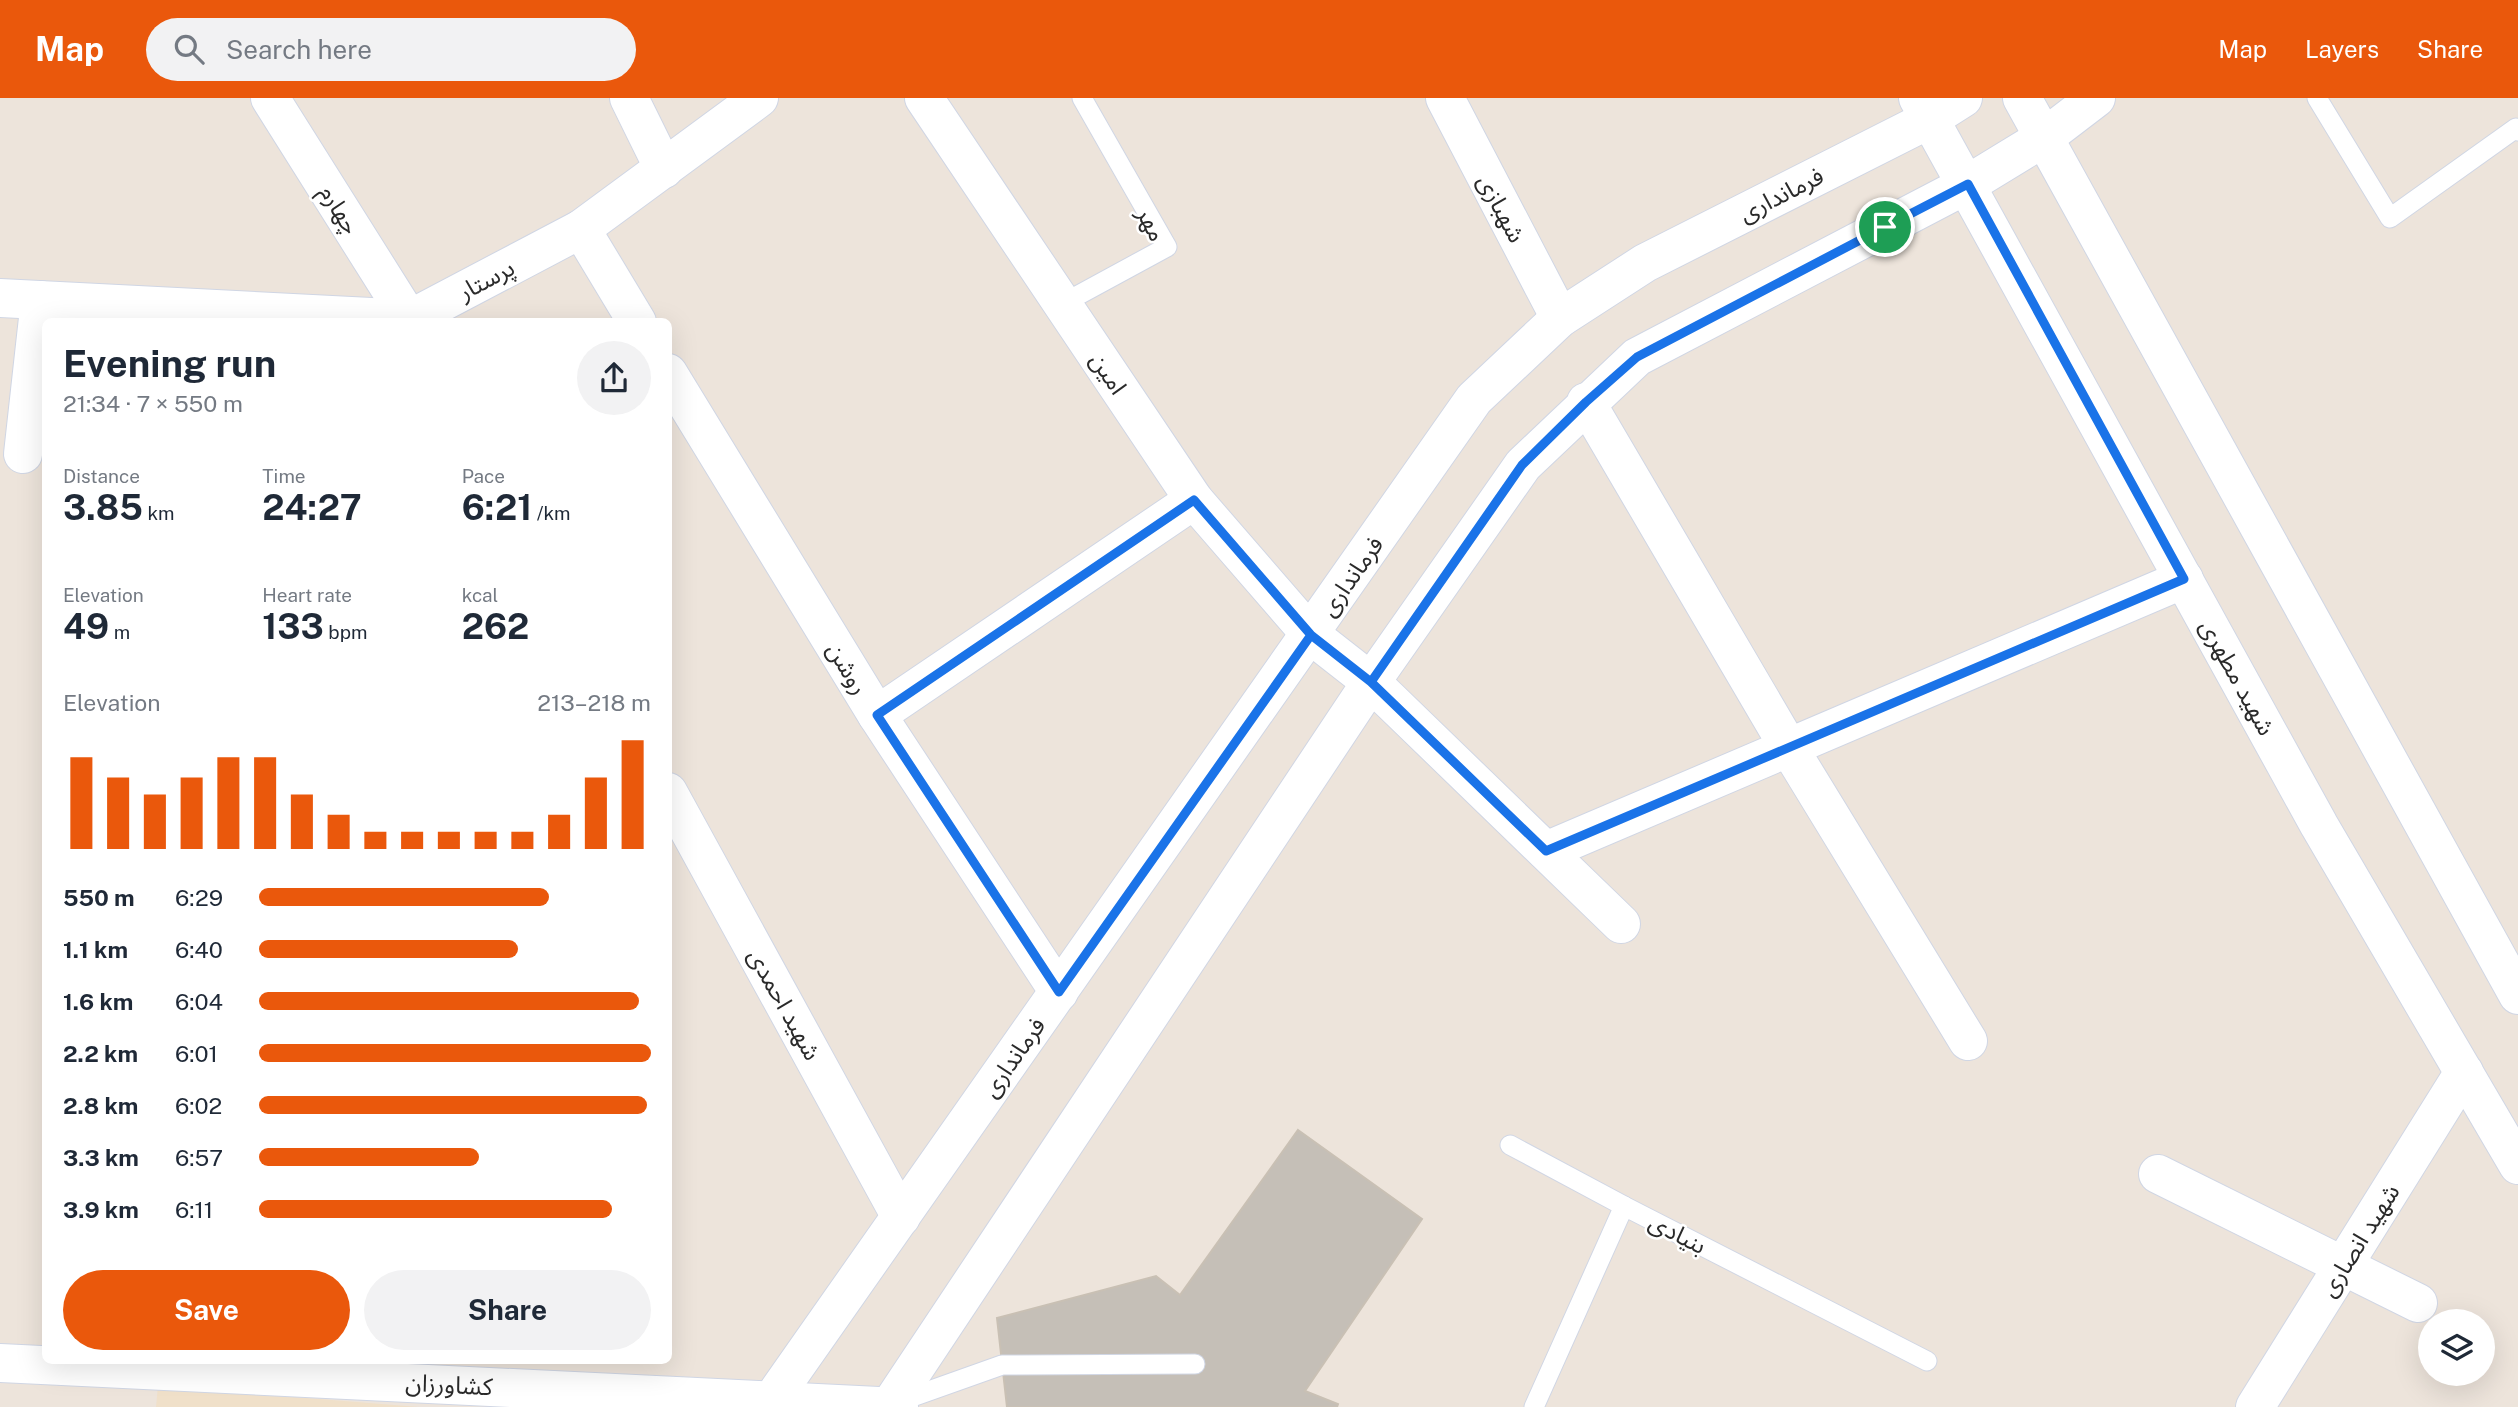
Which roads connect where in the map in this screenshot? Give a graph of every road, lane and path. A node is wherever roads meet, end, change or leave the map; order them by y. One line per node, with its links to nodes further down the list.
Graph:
1 (270, 98): 21 (street, چهارم)
2 (629, 98): 14 (street)
3 (759, 98): 14 (street, پرستار)
4 (924, 98): 19 (street, امین)
5 (1082, 98): 19 (lane, مهر)
6 (1445, 98): 24 (street, شهبازی)
7 (1963, 98): 11 (street, فرمانداری)
8 (2022, 98): 13 (street)
9 (2096, 98): 13 (street)
10 (2317, 98): 12 (lane)
11 (1924, 108): 15 (street, شهید مطهری); 24 (street, فرمانداری)
12 (2518, 131)
13 (2045, 137): 15 (street); 37 (street)
14 (664, 169): 16 (street, پرستار)
15 (1968, 184): 26 (street); 29 (street, شهید مطهری)
16 (581, 229): 22 (street, پرستار); 23 (street)
17 (0, 298): 18 (street)
18 (40, 300): 20 (street); 27 (street)
19 (1062, 304): 28 (street, امین)
20 (357, 318)
21 (408, 318)
22 (416, 318)
23 (635, 318)
24 (1560, 318): 30 (street, فرمانداری)
25 (672, 380): 32 (street, روشن)
26 (1586, 402): 31 (street); 33 (street)
27 (23, 454)
28 (1194, 500): 30 (street, امین); 32 (street)
29 (2184, 579): 33 (street); 40 (street, شهید مطهری)
30 (1311, 635): 31 (street, امین); 38 (street, فرمانداری)
31 (1371, 682): 35 (street, امین); 52 (street)
32 (877, 715): 38 (street, روشن)
33 (1789, 748): 35 (street); 39 (street)
34 (672, 799): 45 (street, شهید احمدی)
35 (1546, 851): 36 (street, امین)
36 (1621, 924)
37 (2517, 988)
38 (1059, 992): 45 (street, فرمانداری)
39 (1968, 1041)
40 (2464, 1072): 42 (street, شهید مطهری); 46 (street, شهید انصاری)
41 (1510, 1145): 44 (lane)
42 (2518, 1165)
43 (2158, 1174): 46 (street)
44 (1624, 1206): 48 (lane, بنیادی); 53 (lane, بنیادی)
45 (901, 1217): 51 (street, فرمانداری)
46 (2343, 1266): 47 (street); 54 (street, شهید انصاری)
47 (2418, 1304)
48 (1927, 1361)
49 (0, 1363): 51 (street, کشاورزان)
50 (1195, 1364): 52 (lane)
51 (769, 1403): 52 (street, کشاورزان)
52 (893, 1406)
53 (1534, 1407)
54 (2255, 1407)

